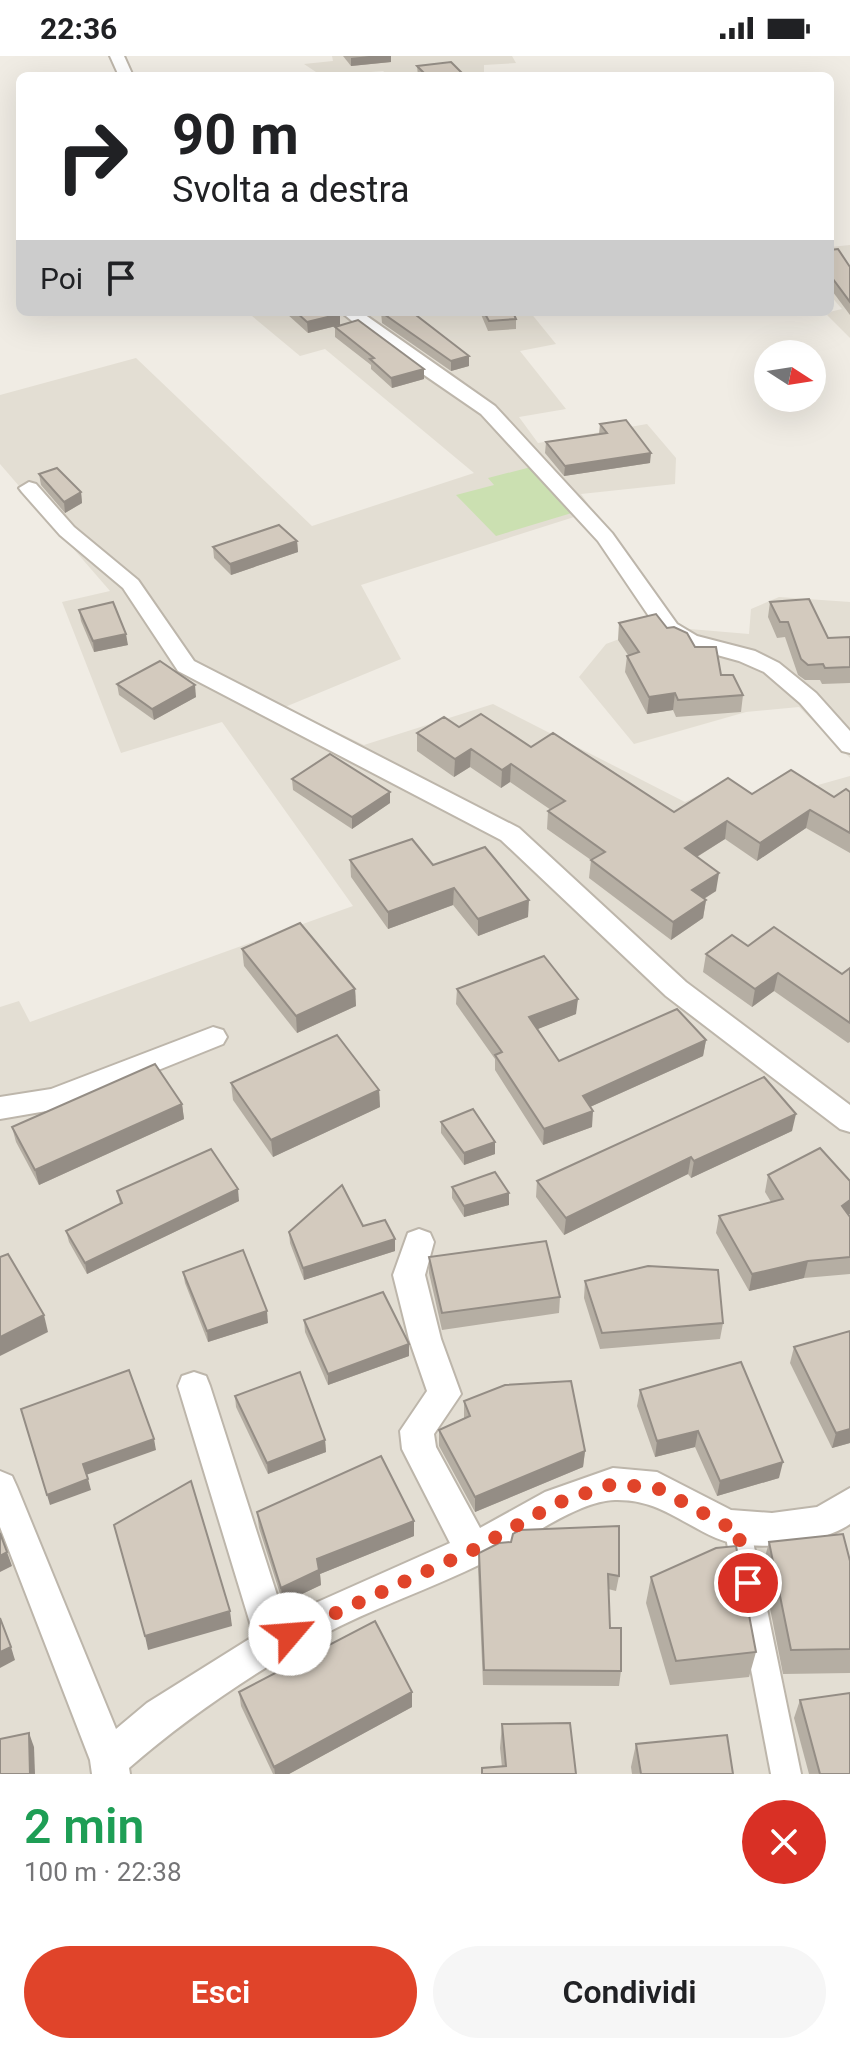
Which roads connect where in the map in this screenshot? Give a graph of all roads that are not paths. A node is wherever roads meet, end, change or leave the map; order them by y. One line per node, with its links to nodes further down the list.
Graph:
1 (355, 316): 3 (street)
2 (29, 488): 6 (street)
3 (850, 746)
4 (213, 1037): 5 (street)
5 (0, 1108)
6 (850, 1121)
7 (419, 1242): 12 (street)
8 (194, 1386): 13 (street)
9 (0, 1487): 14 (street)
10 (850, 1504): 11 (street)
11 (737, 1527): 12 (street); 15 (street)
12 (473, 1550): 13 (street)
13 (274, 1643): 14 (street)
14 (110, 1767)
15 (786, 1774)

